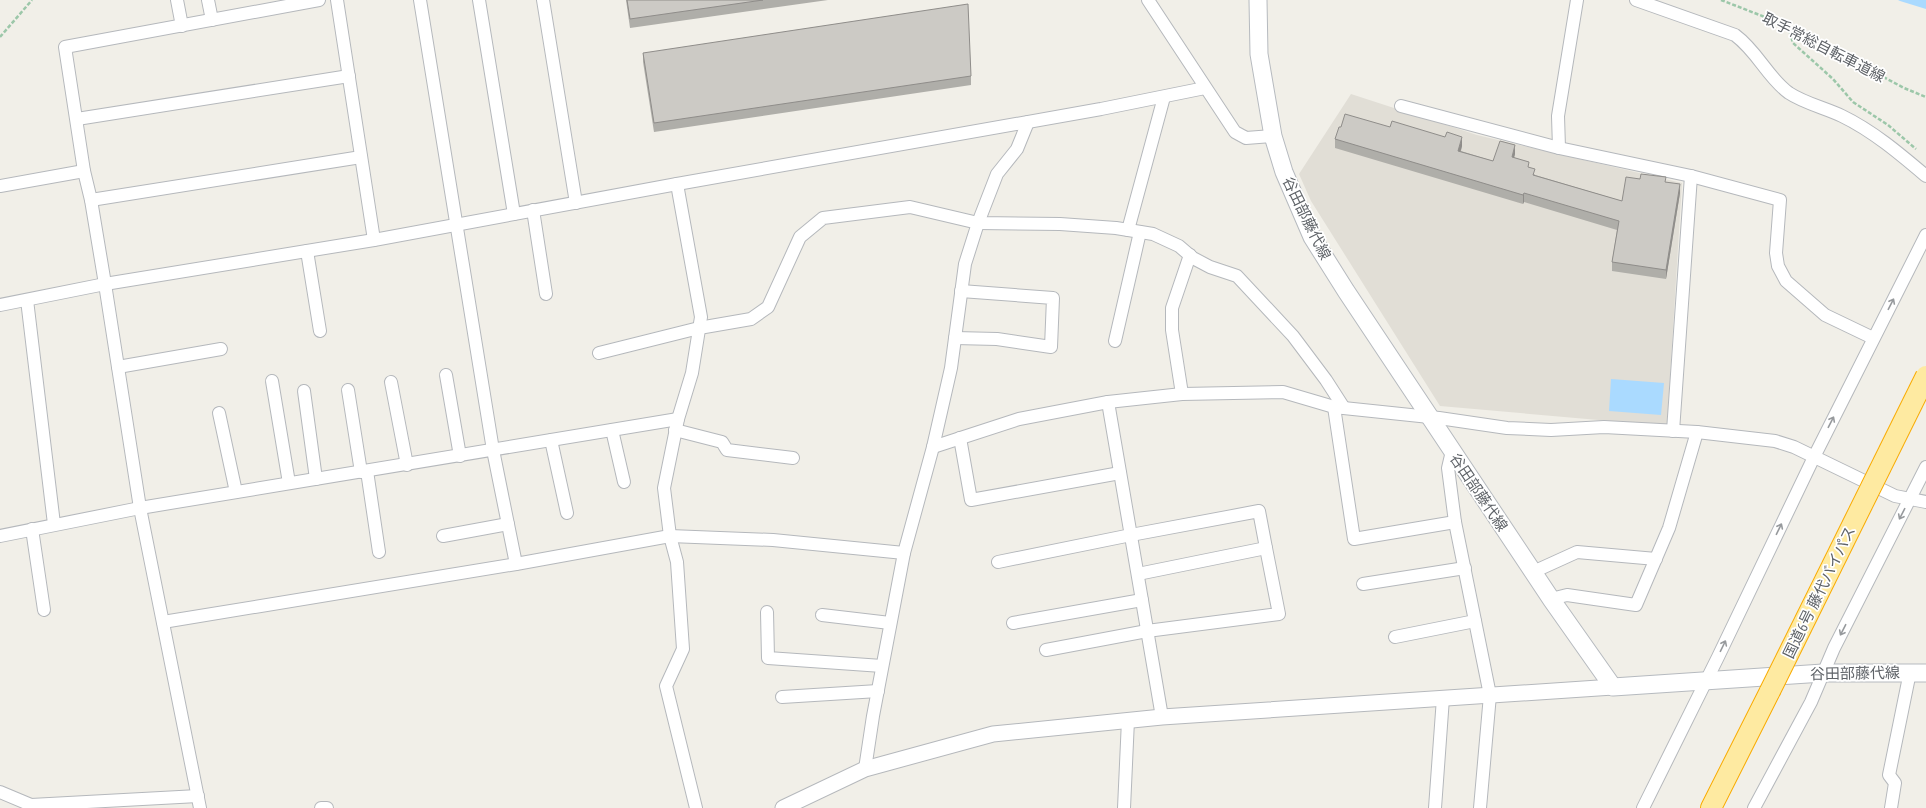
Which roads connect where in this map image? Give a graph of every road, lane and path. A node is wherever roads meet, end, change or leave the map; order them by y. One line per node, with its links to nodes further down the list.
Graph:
1 (32, 0): 18 (path)
2 (177, 0): 16 (street)
3 (208, 0): 15 (street)
4 (314, 0): 14 (street)
5 (337, 0): 19 (street)
6 (420, 0): 39 (street)
7 (479, 0): 38 (street)
8 (543, 0): 36 (street)
9 (1148, 0): 20 (street)
10 (1258, 0): 26 (main road, 谷田部藤代線)
11 (1577, 0): 27 (street)
12 (1636, 0): 32 (street)
13 (1721, 0): 17 (path, 取手常総自転車道線)
14 (257, 6): 15 (street)
15 (212, 20): 16 (street)
16 (182, 26): 24 (street)
17 (1788, 26): 21 (path, 取手常総自転車道線); 28 (path)
18 (0, 37)
19 (349, 76): 24 (street); 29 (street)
20 (1205, 88): 22 (street); 26 (street)
21 (1926, 97)
22 (1164, 98): 25 (street); 41 (street)
23 (1401, 106): 27 (street)
24 (77, 119): 30 (street)
25 (1028, 122): 33 (street); 40 (street)
26 (1273, 136): 69 (main road, 谷田部藤代線)
27 (1559, 148): 31 (street)
28 (1918, 151)
29 (361, 157): 35 (street); 43 (street)
30 (84, 172): 34 (street); 35 (street)
31 (1691, 176): 54 (street); 72 (street)
32 (1926, 176)
33 (677, 184): 36 (street); 51 (street)
34 (0, 186)
35 (91, 200): 46 (street)
36 (576, 203): 37 (street)
37 (533, 210): 38 (street); 48 (street)
38 (514, 214): 39 (street)
39 (458, 223): 43 (street); 77 (street)
40 (978, 223): 41 (street); 47 (street); 51 (street)
41 (1134, 231): 45 (street); 55 (street)
42 (1926, 235): 54 (street, one-way to 42)
43 (374, 240): 44 (street)
44 (308, 251): 46 (street); 52 (street)
45 (1190, 255): 65 (street); 67 (street)
46 (105, 284): 49 (street); 58 (street)
47 (961, 291): 53 (street); 53 (street)
48 (546, 294)
49 (27, 300): 50 (street); 95 (street)
50 (0, 305)
51 (699, 328): 57 (street); 70 (street)
52 (320, 331)
53 (955, 338): 76 (street)
54 (1873, 338): 80 (street, one-way to 54)
55 (1115, 341)
56 (221, 349): 58 (street)
57 (599, 353)
58 (118, 367): 92 (street)
59 (446, 375): 79 (street)
60 (1926, 376): 148 (highway, 国道6号 藤代バイパス, bridge)
61 (272, 381): 88 (street)
62 (391, 382): 82 (street)
63 (348, 390): 84 (street)
64 (304, 391): 86 (street)
65 (1182, 394): 66 (street); 67 (street)
66 (1108, 402): 74 (street); 85 (street)
67 (1339, 408): 69 (street); 94 (street)
68 (219, 413): 89 (street)
69 (1429, 417): 72 (street); 78 (main road, 谷田部藤代線)
70 (676, 424): 71 (street); 81 (street); 101 (street)
71 (612, 430): 75 (street); 87 (street)
72 (1673, 431): 73 (street)
73 (1697, 432): 80 (street); 105 (street)
74 (960, 438): 76 (street); 85 (street)
75 (551, 440): 77 (street); 93 (street)
76 (933, 447): 104 (street)
77 (494, 450): 79 (street); 96 (street)
78 (1452, 451): 94 (street); 109 (main road, 谷田部藤代線)
79 (460, 456): 82 (street)
80 (1814, 457): 90 (street); 127 (street, one-way to 80)
81 (793, 458)
82 (407, 465): 84 (street)
83 (1926, 466): 90 (street)
84 (364, 472): 86 (street); 103 (street)
85 (1120, 473): 98 (street)
86 (316, 479): 88 (street)
87 (624, 482)
88 (289, 483): 89 (street)
89 (236, 492): 92 (street)
90 (1910, 499): 91 (street); 126 (street, one-way to 126)
91 (1926, 502)
92 (140, 508): 95 (street); 118 (street)
93 (567, 513)
94 (1455, 522): 108 (street)
95 (54, 524): 97 (street)
96 (508, 524): 100 (street); 107 (street)
97 (32, 530): 99 (street); 114 (street)
98 (1131, 535): 102 (street); 106 (street); 110 (street)
99 (0, 536)
100 (443, 536)
101 (670, 536): 104 (street); 107 (street); 142 (street)
102 (1266, 548): 110 (street); 121 (street)
103 (379, 552)
104 (904, 553): 119 (street)
105 (1656, 559): 109 (street); 112 (street)
106 (998, 562)
107 (516, 564): 118 (street)
108 (1465, 568): 111 (street); 117 (street)
109 (1533, 572): 112 (main road, 谷田部藤代線)
110 (1138, 574): 113 (street)
111 (1363, 584)
112 (1550, 599): 128 (main road, 谷田部藤代線)
113 (1142, 600): 120 (street); 121 (street)
114 (44, 610)
115 (767, 612): 124 (street)
116 (822, 615): 119 (street)
117 (1475, 621): 122 (street); 130 (street)
118 (163, 622): 137 (street)
119 (890, 623): 124 (street)
120 (1013, 624)
121 (1147, 631): 123 (street); 133 (street)
122 (1396, 637)
123 (1046, 650)
124 (882, 666): 129 (street)
125 (1918, 672): 126 (main road, 谷田部藤代線); 150 (street)
126 (1822, 673): 127 (main road, 谷田部藤代線); 149 (street)
127 (1706, 681): 128 (main road, 谷田部藤代線); 147 (street)
128 (1613, 687): 130 (street)
129 (878, 691): 131 (street); 135 (street)
130 (1490, 695): 132 (street); 146 (street)
131 (782, 697)
132 (1443, 698): 133 (street); 145 (street)
133 (1162, 717): 134 (street)
134 (1128, 720): 135 (street); 144 (street)
135 (865, 769): 143 (street)
136 (0, 792): 138 (street)
137 (198, 796): 138 (street); 139 (street)
138 (114, 804)
139 (200, 808)
140 (321, 808): 141 (street)
141 (327, 808)
142 (696, 808)
143 (784, 808)
144 (1124, 808)
145 (1435, 808)
146 (1480, 808)
147 (1643, 808)
148 (1711, 808)
149 (1754, 808)
150 (1891, 808)

